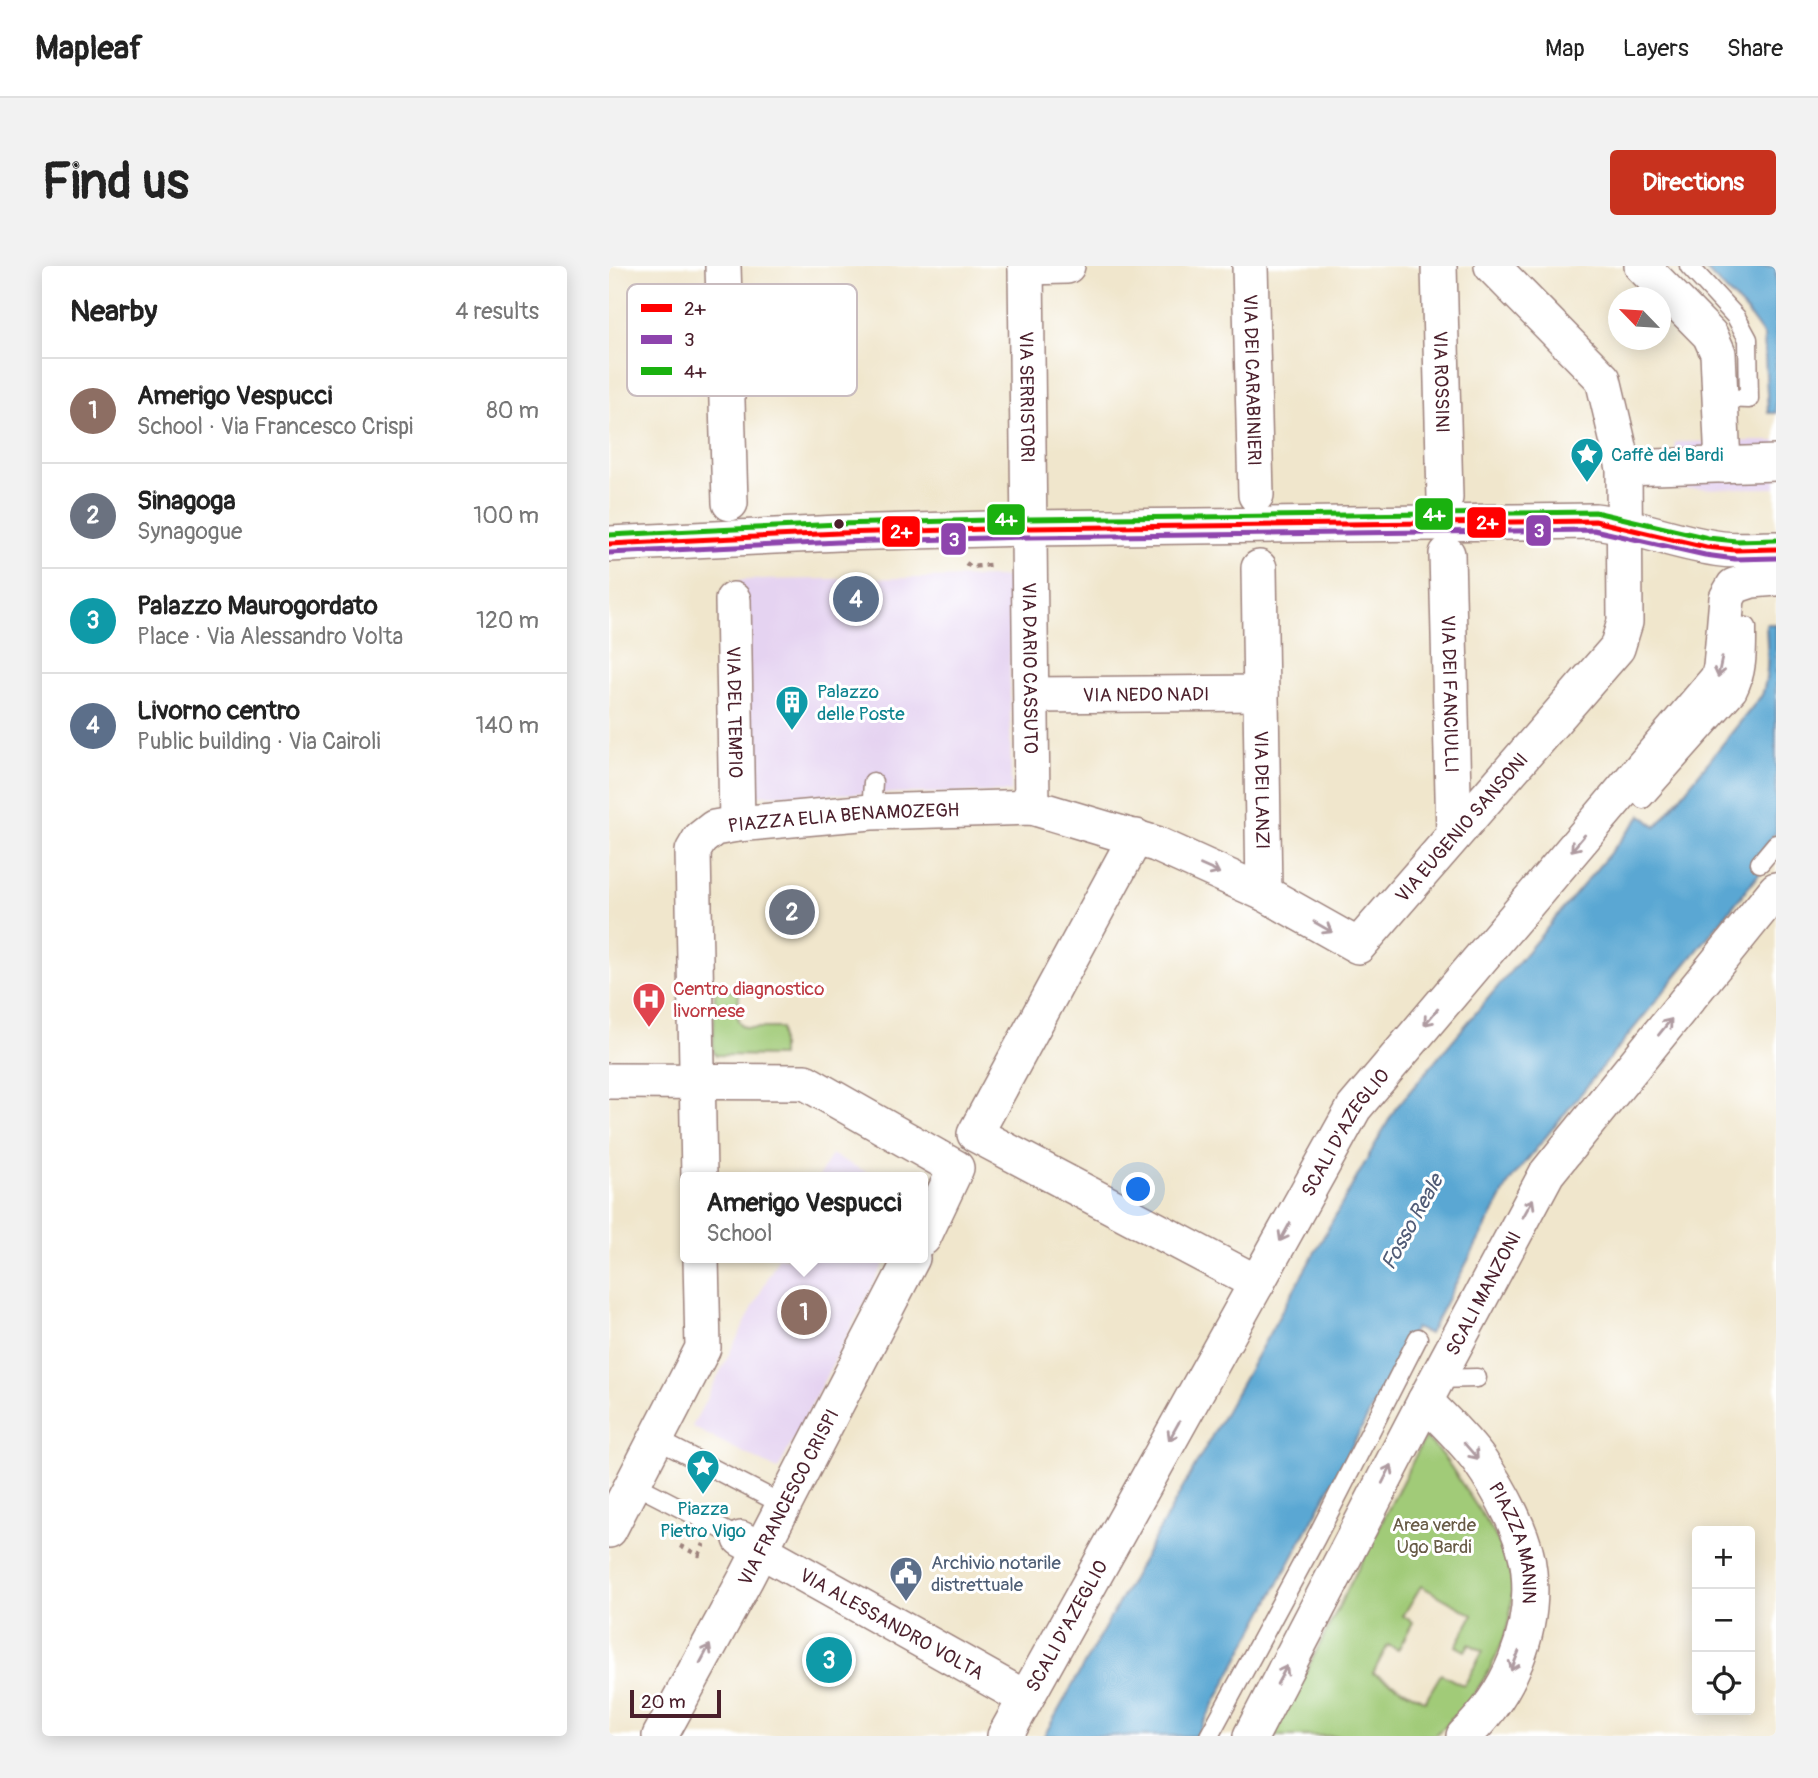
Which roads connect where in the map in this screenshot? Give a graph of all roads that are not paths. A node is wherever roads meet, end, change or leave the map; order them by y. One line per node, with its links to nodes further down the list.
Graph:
1 (723, 266): 9 (street)
2 (1026, 266): 3 (street); 19 (street, VIA SERRISTORI)
3 (1067, 266)
4 (1250, 266): 15 (street, VIA DEI CARABINIERI)
5 (1439, 266): 16 (street, VIA ROSSINI)
6 (1492, 266): 14 (street)
7 (1643, 266): 11 (street)
8 (1689, 266): 11 (lane)
9 (724, 284)
10 (727, 396): 17 (street)
11 (1721, 414): 13 (street)
12 (1770, 464): 13 (street)
13 (1723, 465): 14 (street)
14 (1623, 468): 18 (street)
15 (1256, 495)
16 (1444, 499)
17 (730, 503)
18 (1624, 524): 19 (street); 22 (street); 31 (street, VIA EUGENIO SANSONI)
19 (1029, 528): 20 (street); 27 (street, VIA DARIO CASSUTO)
20 (609, 544)
21 (1447, 554): 31 (street, VIA DEI FANCIULLI)
22 (1765, 567): 25 (street, SCALI D'AZEGLIO)
23 (1259, 568): 26 (street, VIA DEI LANZI)
24 (733, 600): 30 (street, VIA DEL TEMPIO)
25 (1724, 625): 28 (lane); 42 (street, SCALI D'AZEGLIO, one-way to 42)
26 (1261, 693): 27 (street, VIA NEDO NADI); 35 (street, VIA DEI LANZI)
27 (1032, 695): 29 (street, VIA DARIO CASSUTO)
28 (1643, 799)
29 (1032, 807): 30 (street, PIAZZA ELIA BENAMOZEGH); 32 (street, PIAZZA ELIA BENAMOZEGH)
30 (737, 824): 37 (street, PIAZZA ELIA BENAMOZEGH)
31 (1454, 834): 35 (street, VIA EUGENIO SANSONI, one-way to 31)
32 (1146, 841): 35 (street, one-way to 35); 42 (street)
33 (1776, 844): 34 (lane)
34 (1768, 877): 45 (street, SCALI MANZONI, one-way to 34)
35 (1264, 893)
36 (609, 1082): 37 (street)
37 (698, 1082): 38 (street, PIAZZA ELIA BENAMOZEGH); 39 (street)
38 (699, 1172)
39 (928, 1227)
40 (701, 1263): 46 (street)
41 (909, 1263): 48 (street, VIA FRANCESCO CRISPI)
42 (1257, 1283): 53 (street, SCALI D'AZEGLIO, one-way to 53)
43 (1418, 1338): 51 (lane)
44 (1478, 1378): 45 (lane)
45 (1430, 1390): 52 (street, SCALI MANZONI, one-way to 45); 58 (street, PIAZZA MANIN, one-way to 58)
46 (656, 1439): 47 (street); 48 (lane)
47 (634, 1484): 49 (street); 50 (lane)
48 (784, 1504): 50 (street, VIA FRANCESCO CRISPI)
49 (609, 1530)
50 (750, 1544): 53 (street, VIA ALESSANDRO VOLTA); 54 (street, VIA FRANCESCO CRISPI, one-way to 50)
51 (1297, 1573): 52 (lane); 56 (lane)
52 (1327, 1589): 57 (street, SCALI MANZONI, one-way to 52)
53 (1025, 1698): 55 (street, SCALI D'AZEGLIO)
54 (660, 1736)
55 (1005, 1736)
56 (1209, 1736)
57 (1251, 1736)
58 (1464, 1736)

